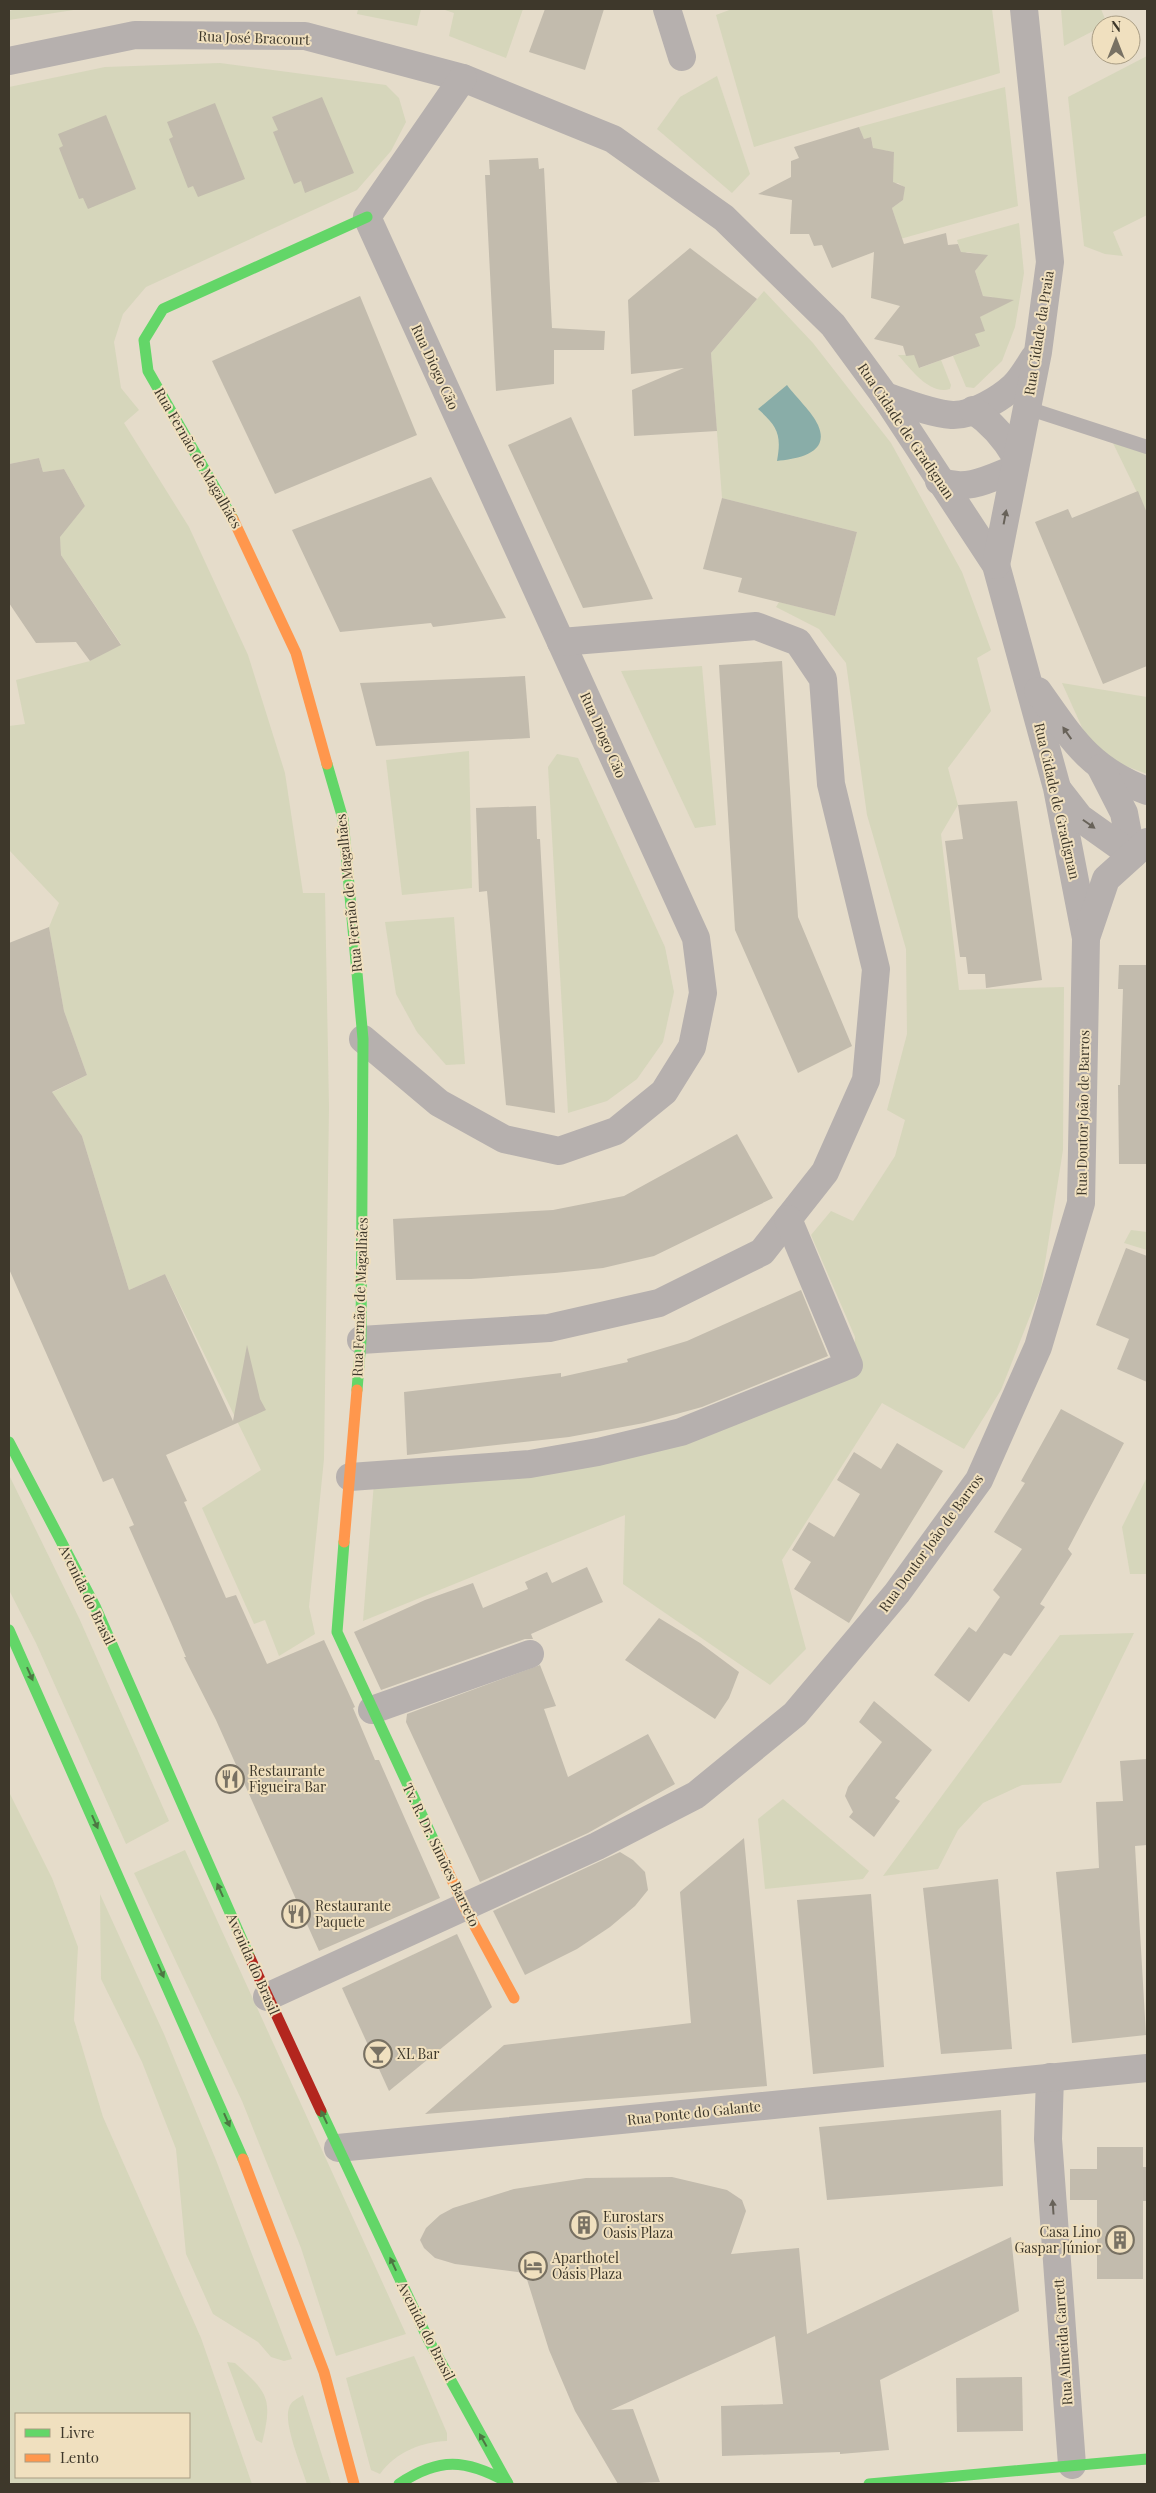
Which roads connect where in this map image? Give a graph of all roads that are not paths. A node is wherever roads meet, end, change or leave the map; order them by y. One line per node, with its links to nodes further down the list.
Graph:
1 (667, 9): 3 (street)
2 (1024, 9): 8 (street, Rua Cidade da Praia)
3 (682, 57)
4 (9, 61): 5 (street, Rua José Bracourt)
5 (463, 78): 6 (street, Rua José Bracourt); 7 (street)
6 (495, 91): 9 (street, Rua Cidade de Gradignan)
7 (367, 217): 16 (street, Rua Diogo Cão); 23 (street, Rua Fernão de Magalhães)
8 (1038, 352): 10 (street, Rua Cidade da Praia); 11 (street)
9 (885, 396): 11 (street); 14 (street, Rua Cidade de Gradignan)
10 (1027, 408): 12 (lane); 13 (street, Rua Cidade da Praia)
11 (964, 412): 13 (street); 14 (street)
12 (1147, 447)
13 (1015, 463): 14 (street); 15 (street, Rua Cidade da Praia, one-way to 13)
14 (934, 473): 15 (street, Rua Cidade de Gradignan)
15 (996, 565): 17 (street, Rua Cidade de Gradignan)
16 (561, 642): 23 (street, Rua Diogo Cão); 24 (street)
17 (1027, 676): 18 (street, one-way to 17); 19 (street, Rua Cidade de Gradignan)
18 (1101, 768): 20 (street); 21 (street)
19 (1057, 788): 21 (street, one-way to 21); 22 (street, Rua Cidade de Gradignan)
20 (1147, 791)
21 (1140, 848): 22 (street, Rua Doutor João de Barros)
22 (1086, 938): 31 (street, Rua Doutor João de Barros)
23 (363, 1039): 25 (street, Rua Fernão de Magalhães)
24 (788, 1220): 25 (street); 27 (street)
25 (361, 1340): 27 (street, Rua Fernão de Magalhães)
26 (9, 1442): 32 (street, Avenida do Brasil, one-way to 26)
27 (350, 1477): 30 (street, Rua Fernão de Magalhães)
28 (9, 1630): 40 (street, one-way to 40)
29 (530, 1654): 30 (street)
30 (372, 1710): 31 (street, Tv. R. Dr. Simões Barreto)
31 (464, 1906): 32 (street, Rua Doutor João de Barros); 33 (street, Tv. R. Dr. Simões Barreto)
32 (267, 1997): 36 (street, Avenida do Brasil, one-way to 32)
33 (514, 1998)
34 (1147, 2068): 35 (street)
35 (1050, 2077): 36 (street, Rua Ponte do Galante); 38 (street, Rua Almeida Garrett, one-way to 35)
36 (338, 2148): 39 (street, Avenida do Brasil, one-way to 36)
37 (1147, 2459): 38 (street)
38 (1072, 2465): 42 (street)
39 (508, 2483): 41 (street)
40 (354, 2484)
41 (399, 2484)
42 (869, 2484)

